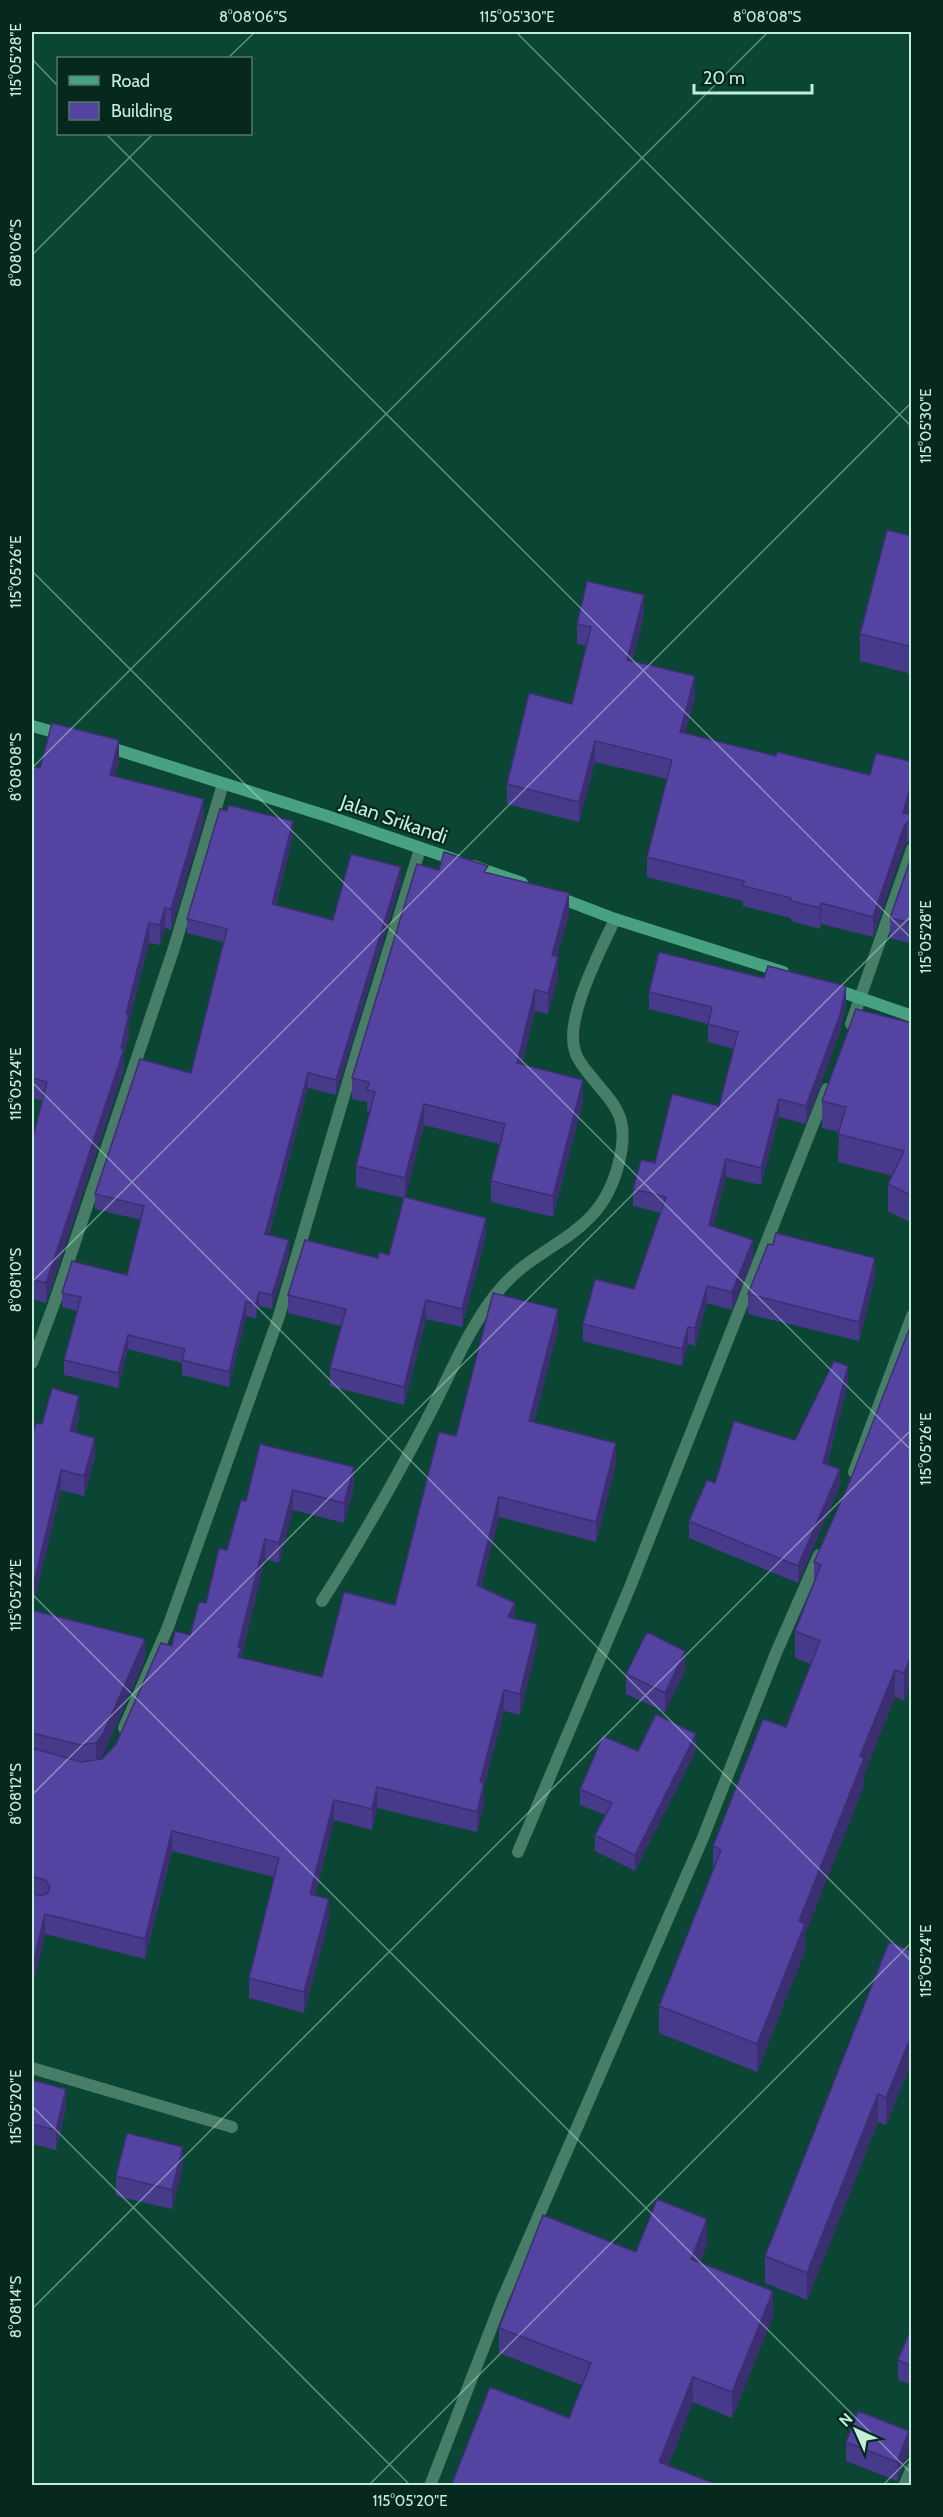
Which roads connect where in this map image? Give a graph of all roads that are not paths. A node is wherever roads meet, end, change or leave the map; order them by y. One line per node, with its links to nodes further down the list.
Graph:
1 (32, 729): 2 (street, Jalan Srikandi)
2 (223, 784): 3 (street, Jalan Srikandi); 13 (street)
3 (420, 849): 5 (street, Jalan Srikandi); 17 (street)
4 (912, 849): 8 (street)
5 (615, 919): 6 (street, Jalan Srikandi); 16 (street)
6 (797, 977)
7 (818, 983): 8 (street)
8 (860, 997): 9 (street); 10 (street)
9 (912, 1016)
10 (848, 1033)
11 (832, 1076): 18 (street)
12 (912, 1316): 14 (street)
13 (32, 1363)
14 (848, 1489)
15 (824, 1544): 22 (street)
16 (322, 1601)
17 (120, 1737)
18 (518, 1852)
19 (32, 2068): 20 (street)
20 (232, 2127)
21 (912, 2468): 23 (street)
22 (430, 2486)
23 (904, 2486)

